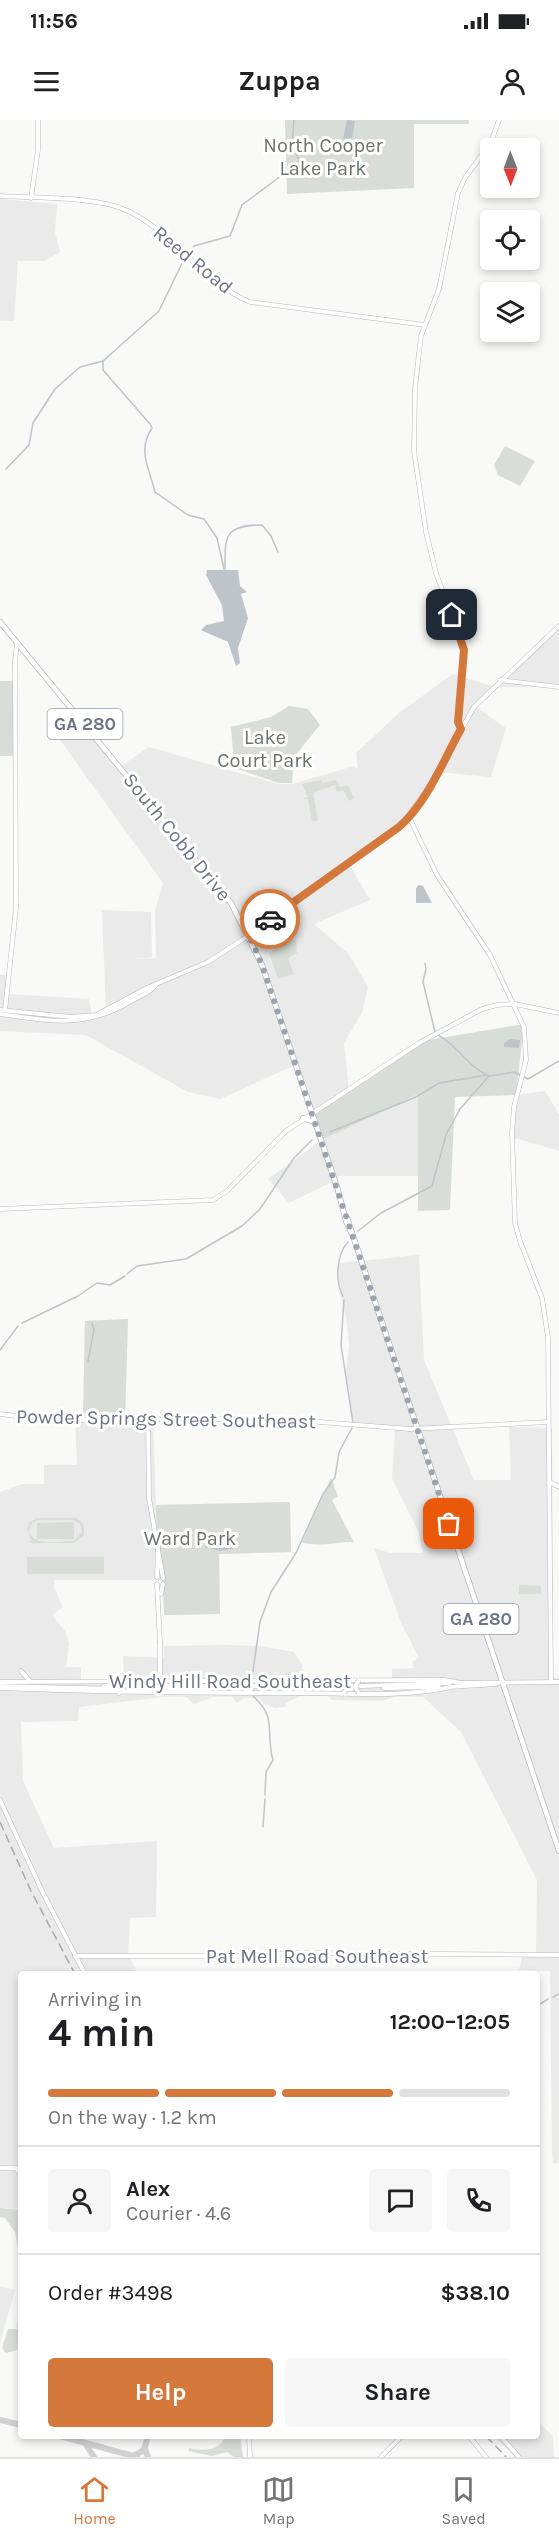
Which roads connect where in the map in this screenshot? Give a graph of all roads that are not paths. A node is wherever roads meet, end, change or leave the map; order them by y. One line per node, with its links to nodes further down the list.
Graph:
1 (38, 120): 4 (street)
2 (499, 120): 5 (street)
3 (0, 196): 4 (street, Reed Road)
4 (31, 198): 5 (street, Reed Road)
5 (425, 325): 13 (street)
6 (0, 622): 8 (main road, South Cobb Drive / GA 280)
7 (559, 626): 9 (street)
8 (17, 642): 15 (main road, South Cobb Drive / GA 280); 17 (street)
9 (510, 671): 10 (street); 11 (street)
10 (500, 680): 11 (street); 13 (street)
11 (514, 681): 12 (street)
12 (559, 687)
13 (461, 729): 14 (street)
14 (409, 817): 15 (street); 16 (street)
15 (249, 935): 17 (street); 19 (main road, South Cobb Drive / GA 280)
16 (515, 1004): 18 (street); 19 (street); 25 (street)
17 (2, 1011)
18 (559, 1013)
19 (312, 1112): 20 (street); 21 (main road, South Cobb Drive / GA 280)
20 (303, 1118): 21 (main road); 22 (street)
21 (316, 1125): 26 (main road, South Cobb Drive / GA 280)
22 (0, 1209)
23 (0, 1414): 24 (street, Powder Springs Street Southeast)
24 (149, 1419): 26 (street, Powder Springs Street Southeast); 29 (street)
25 (548, 1422): 26 (street, Powder Springs Street Southeast); 27 (street)
26 (418, 1430): 40 (main road, South Cobb Drive / GA 280)
27 (549, 1481): 28 (street); 41 (street)
28 (559, 1487)
29 (158, 1546): 30 (street); 31 (street)
30 (157, 1578): 31 (street); 32 (street)
31 (163, 1581): 32 (street); 33 (street)
32 (157, 1584): 33 (street)
33 (160, 1615): 35 (street)
34 (134, 1680): 35 (street, Windy Hill Road Southeast); 45 (street, Windy Hill Road Southeast); 47 (street)
35 (160, 1680): 36 (street, Windy Hill Road Southeast)
36 (343, 1680): 37 (street, Windy Hill Road Southeast); 48 (street, bridge)
37 (359, 1680): 43 (street, Windy Hill Road Southeast); 49 (street, bridge)
38 (13, 1681): 39 (street, Windy Hill Road Southeast); 39 (street); 44 (street, Windy Hill Road Southeast)
39 (32, 1681): 45 (street, Windy Hill Road Southeast)
40 (502, 1682): 41 (street, Windy Hill Road Southeast); 43 (street, Windy Hill Road Southeast); 46 (street, Windy Hill Road Southeast); 51 (main road, South Cobb Drive / GA 280)
41 (551, 1682): 42 (street, Windy Hill Road Southeast)
42 (559, 1682)
43 (461, 1683): 47 (street, Windy Hill Road Southeast)
44 (0, 1685): 45 (street, Windy Hill Road Southeast)
45 (118, 1687): 47 (street, Windy Hill Road Southeast)
46 (451, 1687): 47 (street, Windy Hill Road Southeast); 49 (street, Windy Hill Road Southeast)
47 (133, 1689): 48 (street, Windy Hill Road Southeast)
48 (344, 1693): 49 (street, Windy Hill Road Southeast)
49 (359, 1693)
50 (0, 1800): 53 (street)
51 (559, 1851)
52 (559, 1955): 53 (street, Pat Mell Road Southeast)
53 (75, 1956): 54 (street)
54 (83, 1971)
55 (0, 2168): 56 (street)
56 (18, 2171)
57 (249, 2439): 61 (street)
58 (399, 2439): 62 (street)
59 (471, 2439): 63 (street)
60 (503, 2439): 64 (street)
61 (250, 2457)
62 (381, 2457)
63 (486, 2457)
64 (519, 2457)

